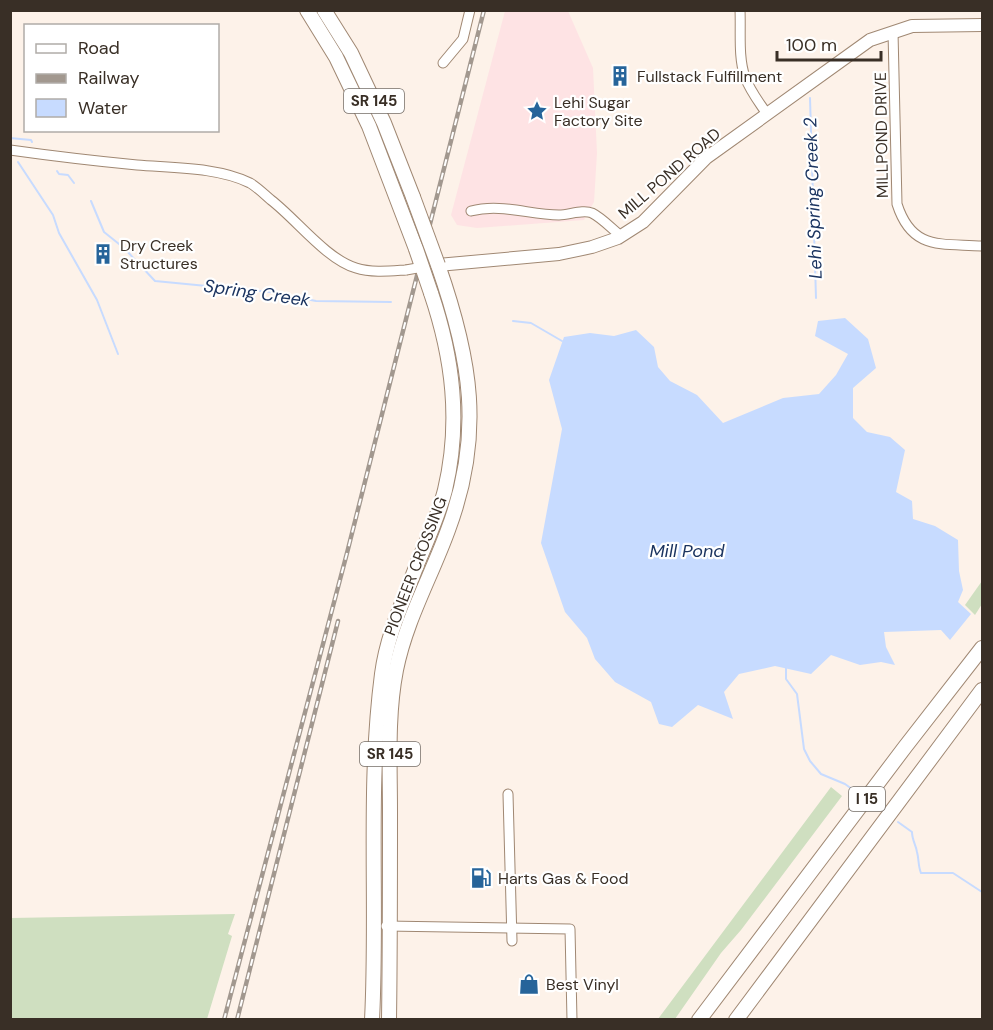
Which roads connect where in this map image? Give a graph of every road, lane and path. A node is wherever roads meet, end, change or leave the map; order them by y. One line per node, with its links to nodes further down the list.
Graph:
1 (307, 10): 14 (highway, PIONEER CROSSING / SR 145, bridge)
2 (324, 10): 13 (highway, PIONEER CROSSING / SR 145, bridge)
3 (470, 10): 7 (street)
4 (741, 10): 8 (street)
5 (982, 25): 6 (main road, MILL POND ROAD)
6 (893, 32): 8 (main road, MILL POND ROAD); 12 (street, MILLPOND DRIVE)
7 (443, 63)
8 (767, 114): 11 (main road, MILL POND ROAD)
9 (10, 150): 14 (street, bridge)
10 (471, 211): 11 (street)
11 (621, 236): 13 (main road, MILL POND ROAD)
12 (982, 246)
13 (438, 265): 19 (highway, PIONEER CROSSING / SR 145)
14 (423, 267): 18 (highway, PIONEER CROSSING / SR 145, bridge)
15 (982, 648): 26 (highway, I 15)
16 (982, 690): 27 (highway, I 15)
17 (508, 794): 20 (street)
18 (374, 926): 19 (street); 22 (highway); 23 (highway, PIONEER CROSSING / SR 145)
19 (390, 926): 20 (street); 24 (highway, PIONEER CROSSING / SR 145)
20 (512, 929): 21 (street); 25 (street)
21 (512, 941)
22 (365, 1020)
23 (372, 1020)
24 (389, 1020)
25 (572, 1020)
26 (699, 1020)
27 (738, 1020)

